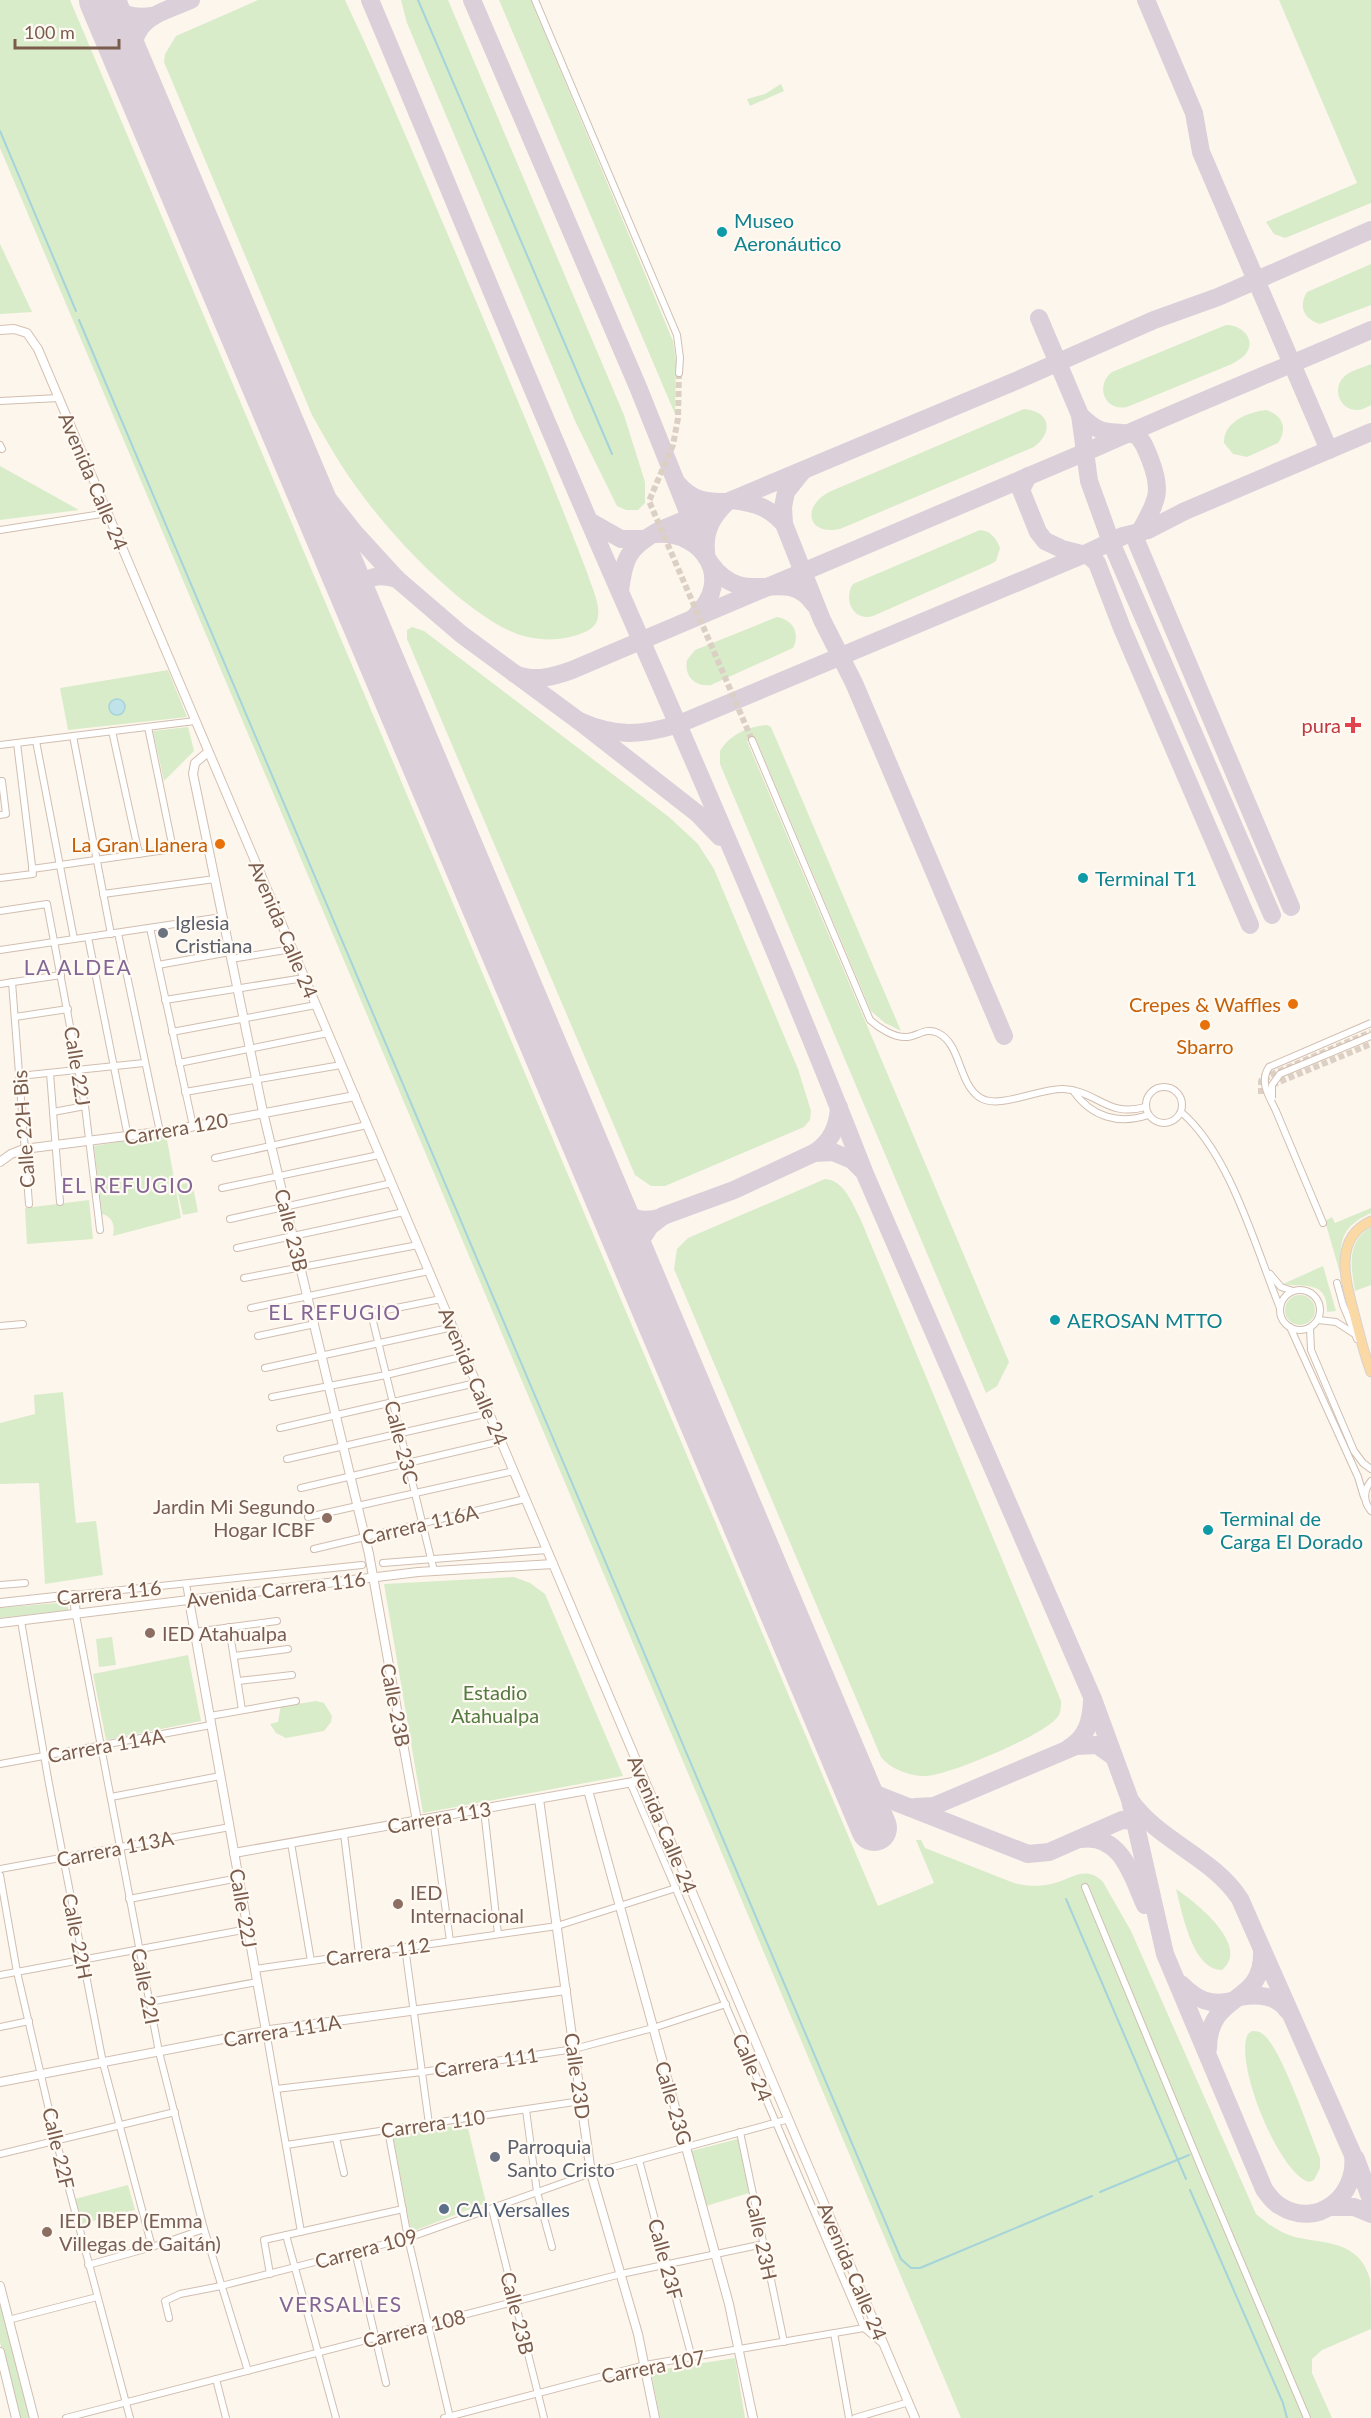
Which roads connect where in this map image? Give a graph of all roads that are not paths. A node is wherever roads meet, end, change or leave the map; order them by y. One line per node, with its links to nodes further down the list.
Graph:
1 (535, 0): 3 (street)
2 (0, 330): 4 (main road, Avenida Calle 24)
3 (679, 373)
4 (59, 398): 5 (street); 6 (main road, Avenida Calle 24)
5 (0, 401)
6 (108, 513): 7 (street); 8 (main road, Avenida Calle 24)
7 (0, 530)
8 (195, 721): 9 (street); 16 (main road, Avenida Calle 24)
9 (148, 727): 10 (street); 20 (street)
10 (112, 731): 11 (street); 21 (street)
11 (73, 736): 13 (street); 22 (street)
12 (752, 740): 63 (street)
13 (36, 741): 14 (street); 23 (street)
14 (17, 743): 15 (street); 24 (street)
15 (0, 745)
16 (208, 752): 19 (street, Calle 23B); 35 (main road, Avenida Calle 24)
17 (1, 781): 18 (street)
18 (3, 814)
19 (208, 844): 20 (street); 26 (street, Calle 23B)
20 (173, 849): 21 (street)
21 (139, 854): 22 (street)
22 (97, 860): 23 (street); 27 (street)
23 (59, 865): 24 (street); 33 (street)
24 (33, 872): 25 (street)
25 (0, 878)
26 (215, 879): 27 (street); 29 (street, Calle 23B)
27 (103, 894): 31 (street)
28 (0, 911): 34 (street, Calle 22J)
29 (222, 917): 30 (street); 37 (street, Calle 23B)
30 (150, 928): 31 (street); 38 (street)
31 (115, 933): 32 (street); 54 (street)
32 (88, 937): 33 (street); 57 (street)
33 (74, 939): 34 (street)
34 (54, 942): 36 (street); 39 (street, Calle 22J)
35 (292, 949): 37 (street); 40 (main road, Avenida Calle 24)
36 (0, 950)
37 (230, 955): 38 (street); 43 (street, Calle 23B)
38 (158, 965): 44 (street)
39 (61, 975): 41 (street); 46 (street, Calle 22J)
40 (304, 978): 43 (street); 45 (main road, Avenida Calle 24)
41 (12, 982): 42 (street); 47 (street, Calle 22H Bis)
42 (0, 984)
43 (237, 989): 44 (street); 48 (street, Calle 23B)
44 (165, 1000): 50 (street)
45 (316, 1005): 48 (street); 51 (main road, Avenida Calle 24)
46 (68, 1009): 47 (street); 58 (street, Calle 22J)
47 (15, 1017): 60 (street, Calle 22H Bis)
48 (243, 1018): 50 (street); 53 (street, Calle 23B)
49 (1371, 1023): 67 (street, bridge)
50 (172, 1032): 55 (street)
51 (328, 1033): 53 (street); 56 (main road, Avenida Calle 24)
52 (1371, 1036): 67 (street, bridge)
53 (250, 1048): 55 (street); 61 (street, Calle 23B)
54 (144, 1063): 57 (street); 74 (street)
55 (179, 1063): 62 (street)
56 (341, 1065): 61 (street); 64 (main road, Avenida Calle 24)
57 (114, 1066): 58 (street); 75 (street)
58 (78, 1070): 59 (street); 65 (street, Calle 22J)
59 (50, 1073): 60 (street); 68 (street)
60 (19, 1076): 79 (street, Calle 22H Bis)
61 (256, 1080): 62 (street); 69 (street, Calle 23B)
62 (185, 1092): 73 (street)
63 (1074, 1092): 66 (street); 71 (street)
64 (355, 1096): 69 (street, Carrera 120); 72 (main road, Avenida Calle 24)
65 (85, 1106): 68 (street); 76 (street, Calle 22J)
66 (1145, 1107): 70 (street); 71 (street)
67 (1276, 1111): 92 (street)
68 (52, 1112): 77 (street)
69 (263, 1112): 73 (street, Carrera 120); 78 (street, Calle 23B)
70 (1181, 1112): 71 (street); 98 (street)
71 (1148, 1115)
72 (367, 1125): 78 (street); 80 (main road, Avenida Calle 24)
73 (193, 1126): 74 (street, Carrera 120)
74 (160, 1132): 75 (street, Carrera 120)
75 (128, 1137): 76 (street, Carrera 120)
76 (88, 1141): 77 (street, Carrera 120); 93 (street, Calle 22J)
77 (55, 1145): 79 (street, Carrera 120); 86 (street)
78 (271, 1146): 81 (street); 83 (street, Calle 23B)
79 (24, 1149): 82 (street, Carrera 120); 87 (street, Calle 22H Bis)
80 (380, 1155): 83 (street); 84 (main road, Avenida Calle 24)
81 (215, 1158)
82 (0, 1162)
83 (278, 1176): 85 (street); 88 (street, Calle 23B)
84 (392, 1183): 88 (street); 89 (main road, Avenida Calle 24)
85 (222, 1188)
86 (60, 1202)
87 (29, 1204)
88 (286, 1206): 90 (street); 94 (street, Calle 23B)
89 (404, 1212): 94 (street); 95 (main road, Avenida Calle 24)
90 (230, 1219)
91 (1371, 1221): 119 (main road)
92 (1323, 1223)
93 (100, 1230)
94 (293, 1236): 96 (street); 97 (street, Calle 23B)
95 (418, 1245): 97 (street); 99 (main road, Avenida Calle 24)
96 (237, 1248)
97 (301, 1267): 100 (street); 103 (street, Calle 23B)
98 (1266, 1268): 102 (street); 106 (street)
99 (429, 1271): 103 (street); 104 (main road, Avenida Calle 24)
100 (244, 1278)
101 (1337, 1283): 114 (street)
102 (1293, 1291): 106 (street); 107 (street)
103 (308, 1295): 105 (street); 109 (street, Calle 23B)
104 (441, 1299): 111 (main road, Avenida Calle 24); 116 (street, Calle 23C)
105 (251, 1308)
106 (1280, 1308): 112 (street)
107 (1318, 1320): 113 (street); 114 (street)
108 (23, 1324): 110 (street)
109 (315, 1324): 115 (street); 117 (street, Calle 23B)
110 (0, 1326)
111 (453, 1327): 116 (street); 118 (main road, Avenida Calle 24)
112 (1290, 1327): 113 (street); 141 (street)
113 (1310, 1328): 135 (street)
114 (1355, 1335): 119 (street)
115 (258, 1336)
116 (378, 1344): 117 (street); 122 (street, Calle 23C)
117 (322, 1356): 120 (street); 124 (street, Calle 23B)
118 (465, 1356): 122 (street); 123 (main road, Avenida Calle 24)
119 (1366, 1360): 121 (main road)
120 (265, 1368)
121 (1371, 1372)
122 (386, 1375): 124 (street); 126 (street, Calle 23C)
123 (476, 1383): 126 (street); 127 (main road, Avenida Calle 24)
124 (330, 1386): 125 (street); 128 (street, Calle 23B)
125 (272, 1397)
126 (393, 1403): 128 (street); 130 (street, Calle 23C)
127 (489, 1413): 130 (street); 131 (main road, Avenida Calle 24)
128 (337, 1417): 129 (street); 132 (street, Calle 23B)
129 (280, 1428)
130 (400, 1434): 132 (street); 134 (street, Calle 23C)
131 (501, 1441): 134 (street); 136 (main road, Avenida Calle 24)
132 (344, 1446): 133 (street); 137 (street, Calle 23B)
133 (287, 1459)
134 (407, 1463): 137 (street); 140 (street, Calle 23C)
135 (1371, 1469)
136 (514, 1471): 140 (street); 142 (main road, Avenida Calle 24)
137 (351, 1476): 139 (street); 143 (street, Calle 23B)
138 (1371, 1481): 141 (street)
139 (301, 1488)
140 (415, 1493): 143 (street); 146 (street, Calle 23C)
141 (1364, 1497): 144 (street)
142 (525, 1499): 146 (street, Carrera 116A); 149 (main road, Avenida Calle 24)
143 (358, 1506): 145 (street); 147 (street, Calle 23B)
144 (1371, 1511)
145 (308, 1517)
146 (422, 1523): 147 (street, Carrera 116A); 150 (street, Calle 23C)
147 (365, 1537): 148 (street, Carrera 116A); 156 (street, Calle 23B)
148 (314, 1549)
149 (547, 1550): 150 (street); 152 (main road, Avenida Calle 24)
150 (431, 1559): 151 (street); 155 (street, Calle 23C)
151 (383, 1563)
152 (553, 1564): 155 (street, Avenida Carrera 116); 182 (main road, Avenida Calle 24)
153 (362, 1565): 154 (street, Carrera 116)
154 (311, 1570): 158 (street, Carrera 116); 160 (street)
155 (434, 1571): 156 (street, Avenida Carrera 116)
156 (373, 1577): 160 (street, Avenida Carrera 116); 189 (street, Calle 23B)
157 (25, 1583): 159 (street)
158 (186, 1584): 161 (street, Carrera 116); 162 (street, Calle 22J)
159 (0, 1585)
160 (313, 1585): 162 (street, Avenida Carrera 116)
161 (74, 1595): 163 (street, Carrera 116); 164 (street, Calle 22I)
162 (189, 1600): 164 (street, Avenida Carrera 116); 169 (street, Calle 22J)
163 (0, 1602)
164 (76, 1615): 165 (street, Avenida Carrera 116); 178 (street, Calle 22I)
165 (21, 1620): 167 (street, Avenida Carrera 116); 179 (street, Calle 22H)
166 (277, 1621): 168 (street)
167 (0, 1623)
168 (229, 1627): 169 (street); 171 (street)
169 (194, 1632): 176 (street, Calle 22J)
170 (288, 1649): 171 (street)
171 (234, 1656): 173 (street)
172 (292, 1675): 173 (street)
173 (238, 1682): 175 (street)
174 (296, 1701): 175 (street)
175 (243, 1710): 176 (street)
176 (210, 1716): 177 (street, Calle 22J)
177 (211, 1725): 178 (street, Carrera 114A); 181 (street, Calle 22J)
178 (101, 1747): 179 (street, Carrera 114A); 185 (street, Calle 22I)
179 (44, 1756): 180 (street, Carrera 114A); 195 (street, Calle 22H)
180 (0, 1764)
181 (220, 1776): 185 (street); 190 (street, Calle 22J)
182 (644, 1779): 183 (street, Carrera 113); 236 (main road, Avenida Calle 24)
183 (630, 1782): 184 (street, Carrera 113); 200 (street, Calle 24)
184 (588, 1790): 186 (street, Carrera 113); 202 (street, Calle 23G)
185 (111, 1797): 193 (street, Calle 22I)
186 (539, 1799): 187 (street, Carrera 113); 205 (street, Calle 23D)
187 (484, 1810): 188 (street, Carrera 113); 207 (street)
188 (433, 1818): 189 (street, Carrera 113); 208 (street)
189 (417, 1821): 191 (street, Carrera 113)
190 (230, 1827): 193 (street, Carrera 113A); 194 (street, Calle 22J)
191 (344, 1834): 192 (street, Carrera 113); 211 (street)
192 (291, 1843): 194 (street, Carrera 113); 213 (street)
193 (119, 1847): 195 (street, Carrera 113A); 201 (street, Calle 22I)
194 (234, 1853): 198 (street, Calle 22J)
195 (63, 1858): 196 (street, Carrera 113A); 212 (street, Calle 22H)
196 (0, 1869)
197 (0, 1875): 203 (street, Calle 22F)
198 (239, 1878): 201 (street); 206 (street, Calle 22J)
199 (1085, 1887): 305 (street)
200 (676, 1888): 202 (street, Carrera 112); 220 (street, Calle 24)
201 (129, 1899): 210 (street, Calle 22I)
202 (620, 1907): 205 (street, Carrera 112); 224 (street, Calle 23G)
203 (8, 1920): 204 (street); 215 (street, Calle 22F)
204 (0, 1922)
205 (557, 1926): 207 (street, Carrera 112); 218 (street, Calle 23D)
206 (248, 1929): 210 (street); 214 (street, Calle 22J)
207 (498, 1934): 208 (street, Carrera 112)
208 (450, 1941): 209 (street, Carrera 112)
209 (405, 1947): 211 (street, Carrera 112); 221 (street)
210 (138, 1951): 212 (street); 219 (street, Calle 22I)
211 (358, 1954): 213 (street, Carrera 112)
212 (83, 1960): 215 (street); 228 (street, Calle 22H)
213 (311, 1961): 214 (street, Carrera 112)
214 (255, 1969): 217 (street, Calle 22J)
215 (17, 1972): 216 (street); 222 (street, Calle 22F)
216 (0, 1975)
217 (257, 1982): 219 (street); 225 (street, Calle 22J)
218 (566, 1990): 221 (street, Carrera 111A); 226 (street, Calle 23D)
219 (149, 2002): 227 (street, Calle 22I)
220 (726, 2004): 224 (street, Carrera 111); 237 (street, Calle 24)
221 (414, 2009): 225 (street, Carrera 111A); 229 (street)
222 (29, 2021): 223 (street); 230 (street, Calle 22F)
223 (0, 2027)
224 (653, 2028): 226 (street, Carrera 111); 245 (street, Calle 23G)
225 (266, 2031): 227 (street, Carrera 111A); 232 (street, Calle 22J)
226 (574, 2049): 229 (street, Carrera 111); 233 (street, Calle 23D)
227 (159, 2052): 228 (street, Carrera 111A); 235 (street, Calle 22I)
228 (103, 2063): 230 (street, Carrera 111A); 239 (street, Calle 22H)
229 (422, 2072): 232 (street, Carrera 111); 238 (street)
230 (41, 2074): 231 (street, Carrera 111A); 243 (street, Calle 22F)
231 (0, 2082)
232 (276, 2089): 244 (street, Calle 22J)
233 (581, 2102): 234 (street, Carrera 110); 249 (street, Calle 23D)
234 (526, 2110): 238 (street, Carrera 110); 250 (street)
235 (175, 2112): 239 (street); 253 (street, Calle 22I)
236 (789, 2119): 237 (street, Carrera 109); 267 (main road, Avenida Calle 24)
237 (776, 2122): 241 (street, Carrera 109); 270 (street, Calle 24)
238 (429, 2124): 240 (street, Carrera 110)
239 (118, 2125): 243 (street); 258 (street, Calle 22H)
240 (388, 2130): 242 (street, Carrera 110); 251 (street)
241 (740, 2132): 245 (street, Carrera 109); 257 (street, Calle 23H)
242 (336, 2138): 244 (street, Carrera 110); 248 (street)
243 (56, 2140): 246 (street); 263 (street, Calle 22F)
244 (286, 2145): 254 (street, Calle 22J)
245 (686, 2146): 247 (street, Carrera 109); 261 (street, Calle 23G)
246 (0, 2154)
247 (639, 2160): 249 (street, Carrera 109); 262 (street, Calle 23F)
248 (344, 2173)
249 (591, 2173): 250 (street, Carrera 109); 266 (street, Calle 23D)
250 (537, 2192): 252 (street, Carrera 109); 259 (street)
251 (403, 2208): 254 (street); 256 (street)
252 (492, 2209): 256 (street, Carrera 109); 272 (street, Calle 23B)
253 (204, 2229): 258 (street); 269 (street, Calle 22I)
254 (301, 2232): 255 (street)
255 (286, 2235): 264 (street); 265 (street)
256 (408, 2238): 260 (street, Carrera 109); 275 (street)
257 (764, 2244): 261 (street, Carrera 108); 279 (street, Calle 23H)
258 (152, 2247): 263 (street)
259 (552, 2247)
260 (355, 2251): 264 (street, Carrera 109); 278 (street)
261 (715, 2253): 262 (street, Carrera 108); 281 (street, Calle 23G)
262 (668, 2264): 266 (street, Carrera 108); 284 (street, Calle 23F)
263 (88, 2265): 271 (street, Calle 22F)
264 (296, 2267): 265 (street, Carrera 109); 283 (street)
265 (270, 2274): 269 (street, Carrera 109)
266 (621, 2274): 272 (street, Carrera 108); 285 (street, Calle 23D)
267 (856, 2278): 270 (street); 280 (main road, Avenida Calle 24)
268 (0, 2286): 274 (street)
269 (222, 2286): 273 (street, Carrera 109); 286 (street, Calle 22I)
270 (850, 2296): 276 (street, Calle 24)
271 (97, 2297): 274 (street); 291 (street, Calle 22F)
272 (515, 2302): 275 (street, Carrera 108); 289 (street, Calle 23B)
273 (169, 2318)
274 (9, 2319): 293 (street)
275 (428, 2324): 278 (street, Carrera 108); 298 (street)
276 (864, 2328): 277 (street, Carrera 107); 280 (street, Calle 24)
277 (834, 2333): 279 (street, Carrera 107); 302 (street)
278 (375, 2338): 283 (street, Carrera 108); 288 (street)
279 (784, 2342): 281 (street, Carrera 107)
280 (885, 2345): 290 (main road, Avenida Calle 24)
281 (740, 2350): 284 (street, Carrera 107); 301 (street, Calle 23G)
282 (0, 2352): 292 (street)
283 (319, 2352): 286 (street, Carrera 108); 297 (street)
284 (692, 2358): 285 (street, Carrera 107)
285 (645, 2365): 289 (street, Carrera 107); 300 (street, Calle 23D)
286 (248, 2371): 287 (street, Carrera 108)
287 (216, 2379): 291 (street, Carrera 108); 296 (street)
288 (386, 2382)
289 (538, 2393): 298 (street, Carrera 107); 299 (street, Calle 23B)
290 (909, 2402): 303 (street); 304 (main road, Avenida Calle 24)
291 (126, 2403): 294 (street, Carrera 108); 295 (street, Calle 22F)
292 (16, 2418)
293 (34, 2418)
294 (66, 2418)
295 (130, 2418)
296 (226, 2418)
297 (336, 2418)
298 (448, 2418)
299 (544, 2418)
300 (655, 2418)
301 (753, 2418)
302 (849, 2418)
303 (855, 2418)
304 (915, 2418)
305 (1306, 2418)

